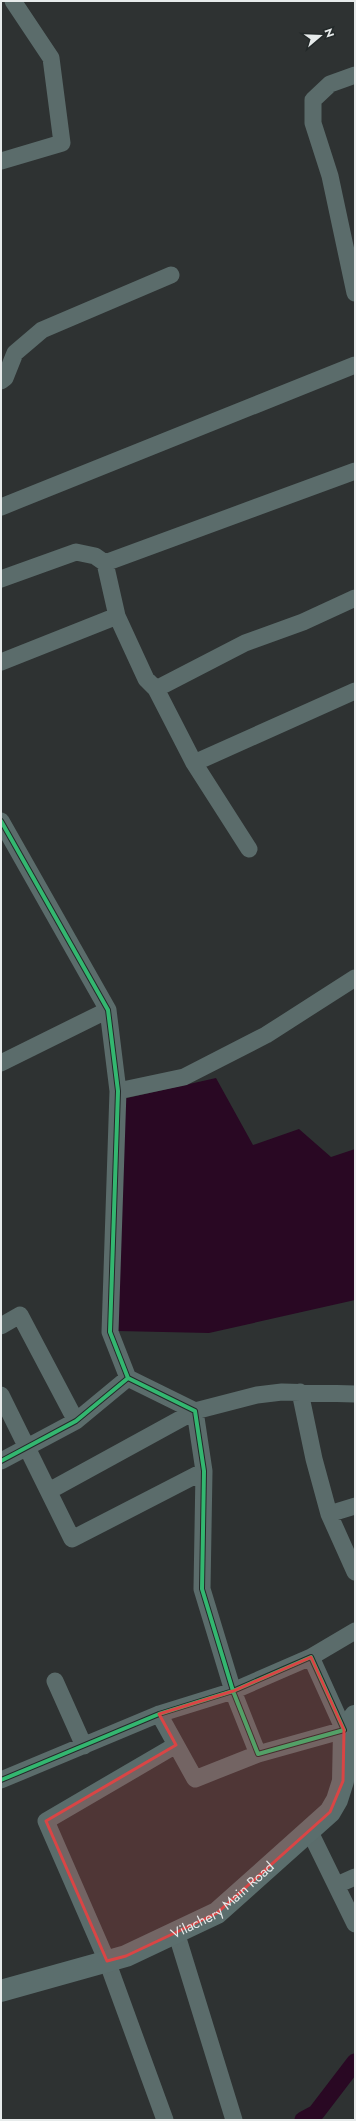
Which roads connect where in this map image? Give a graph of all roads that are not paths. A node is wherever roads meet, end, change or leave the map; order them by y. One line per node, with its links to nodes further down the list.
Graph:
1 (13, 1): 3 (street)
2 (355, 75): 5 (street)
3 (1, 161)
4 (171, 275): 7 (street)
5 (355, 293)
6 (355, 365): 9 (street)
7 (1, 381)
8 (355, 471): 10 (street)
9 (1, 507)
10 (105, 563): 11 (street); 13 (street)
11 (1, 579)
12 (355, 598): 15 (street)
13 (117, 616): 14 (street); 15 (street)
14 (1, 662)
15 (156, 689): 17 (street)
16 (355, 691): 17 (street)
17 (194, 763): 19 (street)
18 (2, 826): 21 (street)
19 (249, 849)
20 (355, 978): 23 (street)
21 (108, 1010): 22 (street); 23 (street)
22 (1, 1063)
23 (118, 1091): 25 (street)
24 (1, 1326): 30 (street)
25 (128, 1378): 29 (street); 30 (street)
26 (300, 1392): 27 (street); 29 (street); 36 (street)
27 (355, 1394)
28 (1, 1395): 31 (street)
29 (195, 1411): 33 (street); 34 (street)
30 (76, 1421): 31 (street)
31 (28, 1447): 32 (street); 34 (street)
32 (1, 1461)
33 (204, 1471): 34 (street); 41 (street)
34 (49, 1491)
35 (355, 1506): 36 (street)
36 (329, 1514): 37 (street)
37 (355, 1572)
38 (355, 1631): 39 (street)
39 (311, 1657): 41 (street); 43 (street)
40 (55, 1681): 45 (street)
41 (233, 1691): 42 (street); 46 (street)
42 (159, 1714): 44 (street); 45 (street)
43 (349, 1723): 46 (street); 48 (main road, Vilachery Main Road)
44 (176, 1745): 46 (street); 53 (street)
45 (84, 1746): 47 (street)
46 (258, 1754)
47 (1, 1780)
48 (309, 1830): 50 (street); 52 (main road, Vilachery Main Road)
49 (355, 1877): 50 (street)
50 (337, 1885): 51 (street)
51 (355, 1924)
52 (176, 1932): 53 (main road, Vilachery Main Road); 56 (street)
53 (106, 1961): 54 (main road, Vilachery Main Road); 55 (street)
54 (1, 1991)
55 (166, 2120)
56 (234, 2120)

